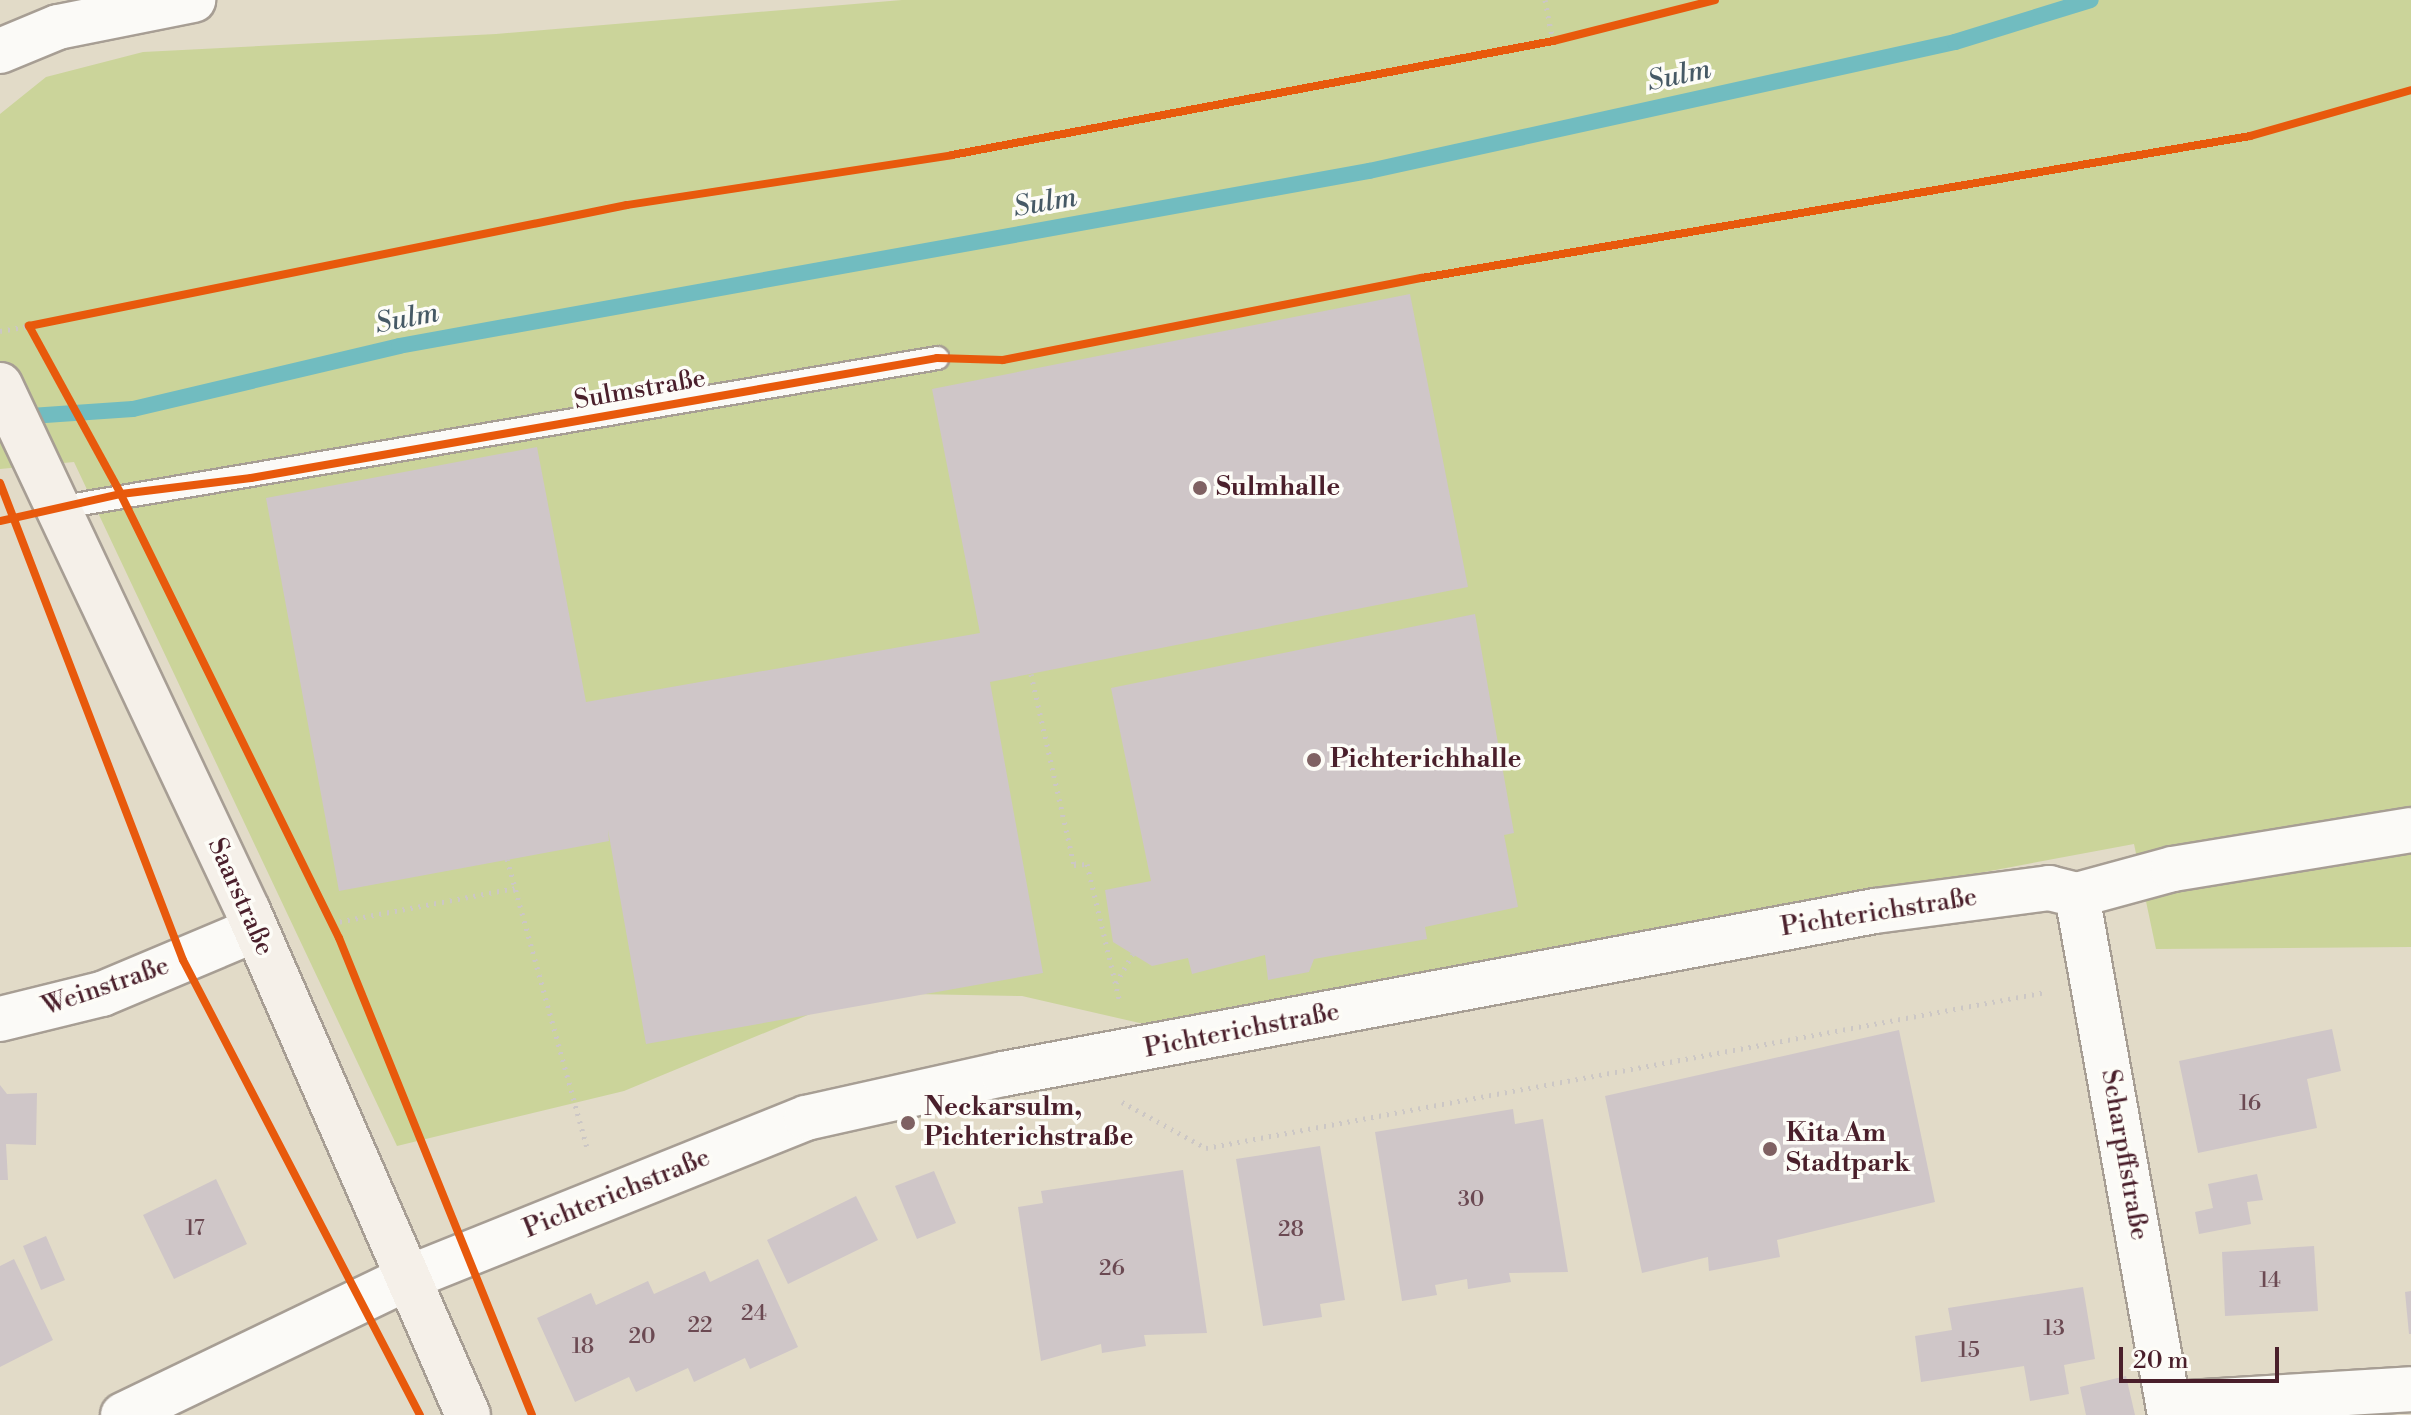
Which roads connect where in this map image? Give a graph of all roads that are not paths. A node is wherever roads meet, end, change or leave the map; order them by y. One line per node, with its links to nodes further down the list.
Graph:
1 (193, 0): 2 (street)
2 (59, 14): 3 (street)
3 (0, 51)
4 (937, 358): 6 (lane, Sulmstraße)
5 (0, 385): 6 (street, Saarstraße)
6 (63, 507): 9 (street, Saarstraße)
7 (2411, 830): 8 (street, Pichterichstraße)
8 (2077, 895): 11 (street, Pichterichstraße); 13 (street, Scharpffstraße)
9 (254, 930): 10 (street, Weinstraße); 11 (street, Saarstraße)
10 (0, 1019)
11 (408, 1278): 14 (street, Pichterichstraße); 15 (street, Saarstraße)
12 (2411, 1389): 13 (street)
13 (2170, 1410)
14 (123, 1415)
15 (468, 1415)

